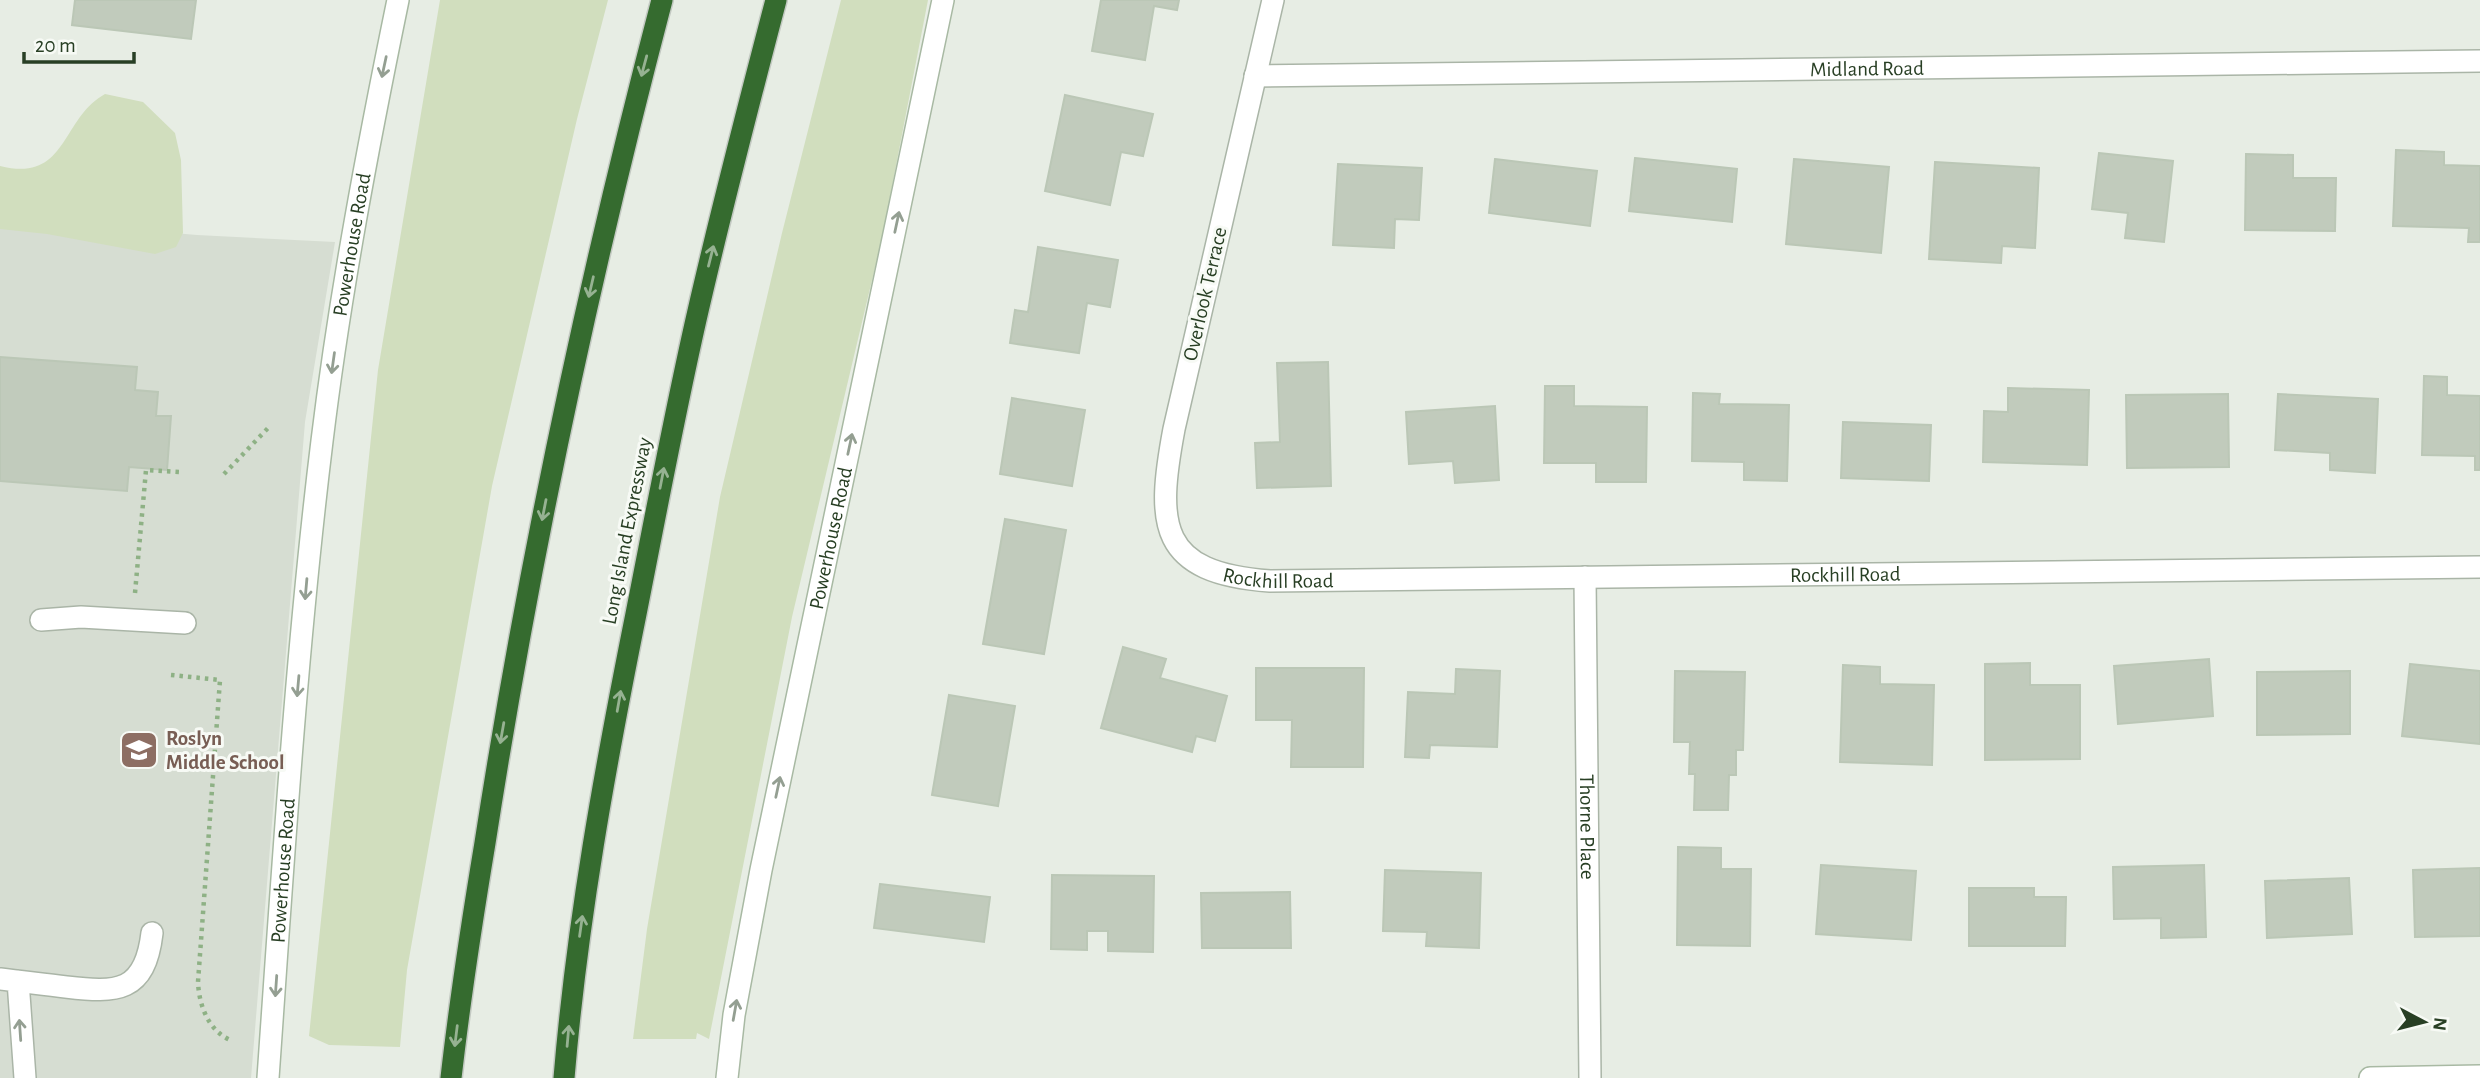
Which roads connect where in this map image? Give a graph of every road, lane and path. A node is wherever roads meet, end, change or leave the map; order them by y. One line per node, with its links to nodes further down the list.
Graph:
1 (398, 0): 23 (street, Powerhouse Road, one-way to 23)
2 (662, 0): 24 (highway, one-way to 24)
3 (776, 0): 25 (highway, Long Island Expressway, one-way to 3)
4 (943, 0): 26 (street, Powerhouse Road, one-way to 4)
5 (1273, 0): 7 (street, Overlook Terrace)
6 (2480, 61): 7 (street, Midland Road)
7 (1255, 76): 12 (street, Overlook Terrace)
8 (270, 426): 10 (path)
9 (179, 472): 14 (path)
10 (224, 474)
11 (2480, 567): 13 (street, Rockhill Road)
12 (1211, 572): 13 (street, Rockhill Road)
13 (1585, 577): 27 (street, Thorne Place)
14 (135, 594)
15 (41, 620): 16 (street)
16 (185, 623)
17 (171, 675): 20 (path)
18 (152, 933): 19 (street)
19 (9, 980): 22 (street, one-way to 19)
20 (230, 1040)
21 (2480, 1076): 28 (street)
22 (25, 1078)
23 (268, 1078)
24 (451, 1078)
25 (564, 1078)
26 (727, 1078)
27 (1590, 1078)
28 (2370, 1078)

